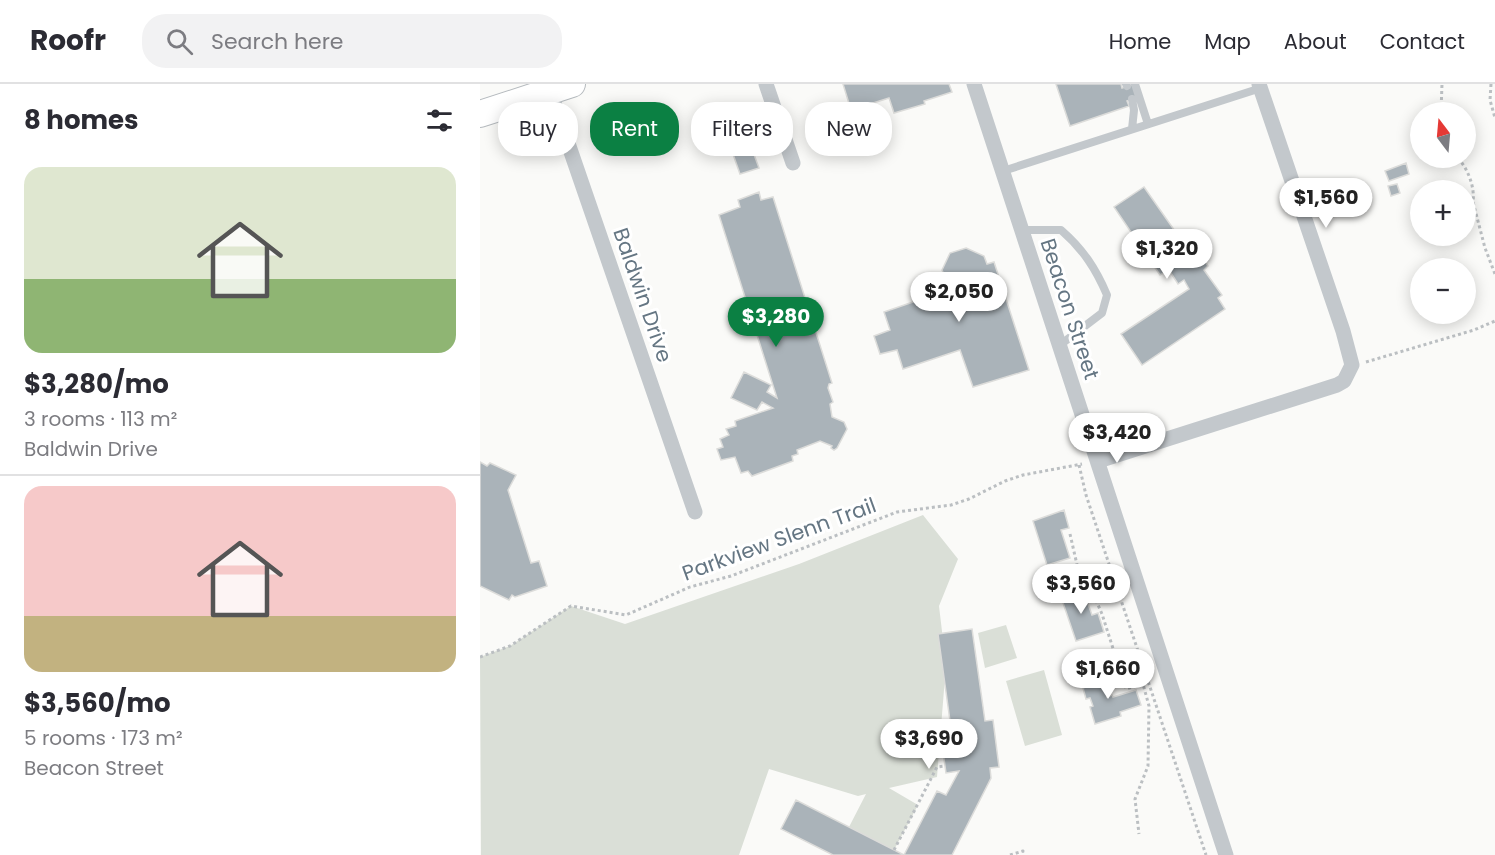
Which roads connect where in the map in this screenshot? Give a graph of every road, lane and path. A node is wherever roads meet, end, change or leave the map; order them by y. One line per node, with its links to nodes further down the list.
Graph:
1 (766, 84): 14 (street)
2 (974, 84): 16 (street, Beacon Street)
3 (1442, 84): 9 (path)
4 (1491, 84): 11 (path)
5 (1130, 85): 12 (lane)
6 (1260, 86): 12 (lane); 21 (street)
7 (561, 87): 10 (main road); 24 (street, Baldwin Drive)
8 (1131, 99): 13 (lane)
9 (1441, 102)
10 (480, 114)
11 (1495, 118)
12 (1148, 124): 13 (lane)
13 (1132, 129): 16 (lane)
14 (793, 163)
15 (1465, 168): 18 (path)
16 (1003, 171): 17 (street, Beacon Street)
17 (1022, 230): 20 (street, Beacon Street); 20 (lane)
18 (1495, 274)
19 (1495, 321): 21 (path)
20 (1060, 345): 22 (street, Beacon Street)
21 (1350, 369): 22 (street)
22 (1098, 461): 23 (path, Parkview Slenn Trail); 33 (street, Beacon Street)
23 (1079, 465): 26 (path, Parkview Slenn Trail); 32 (path)
24 (695, 512)
25 (1070, 534): 28 (path)
26 (480, 657)
27 (945, 766): 29 (path)
28 (1138, 834)
29 (894, 850)
30 (1010, 855): 31 (path)
31 (1023, 855)
32 (1206, 855)
33 (1226, 855)

